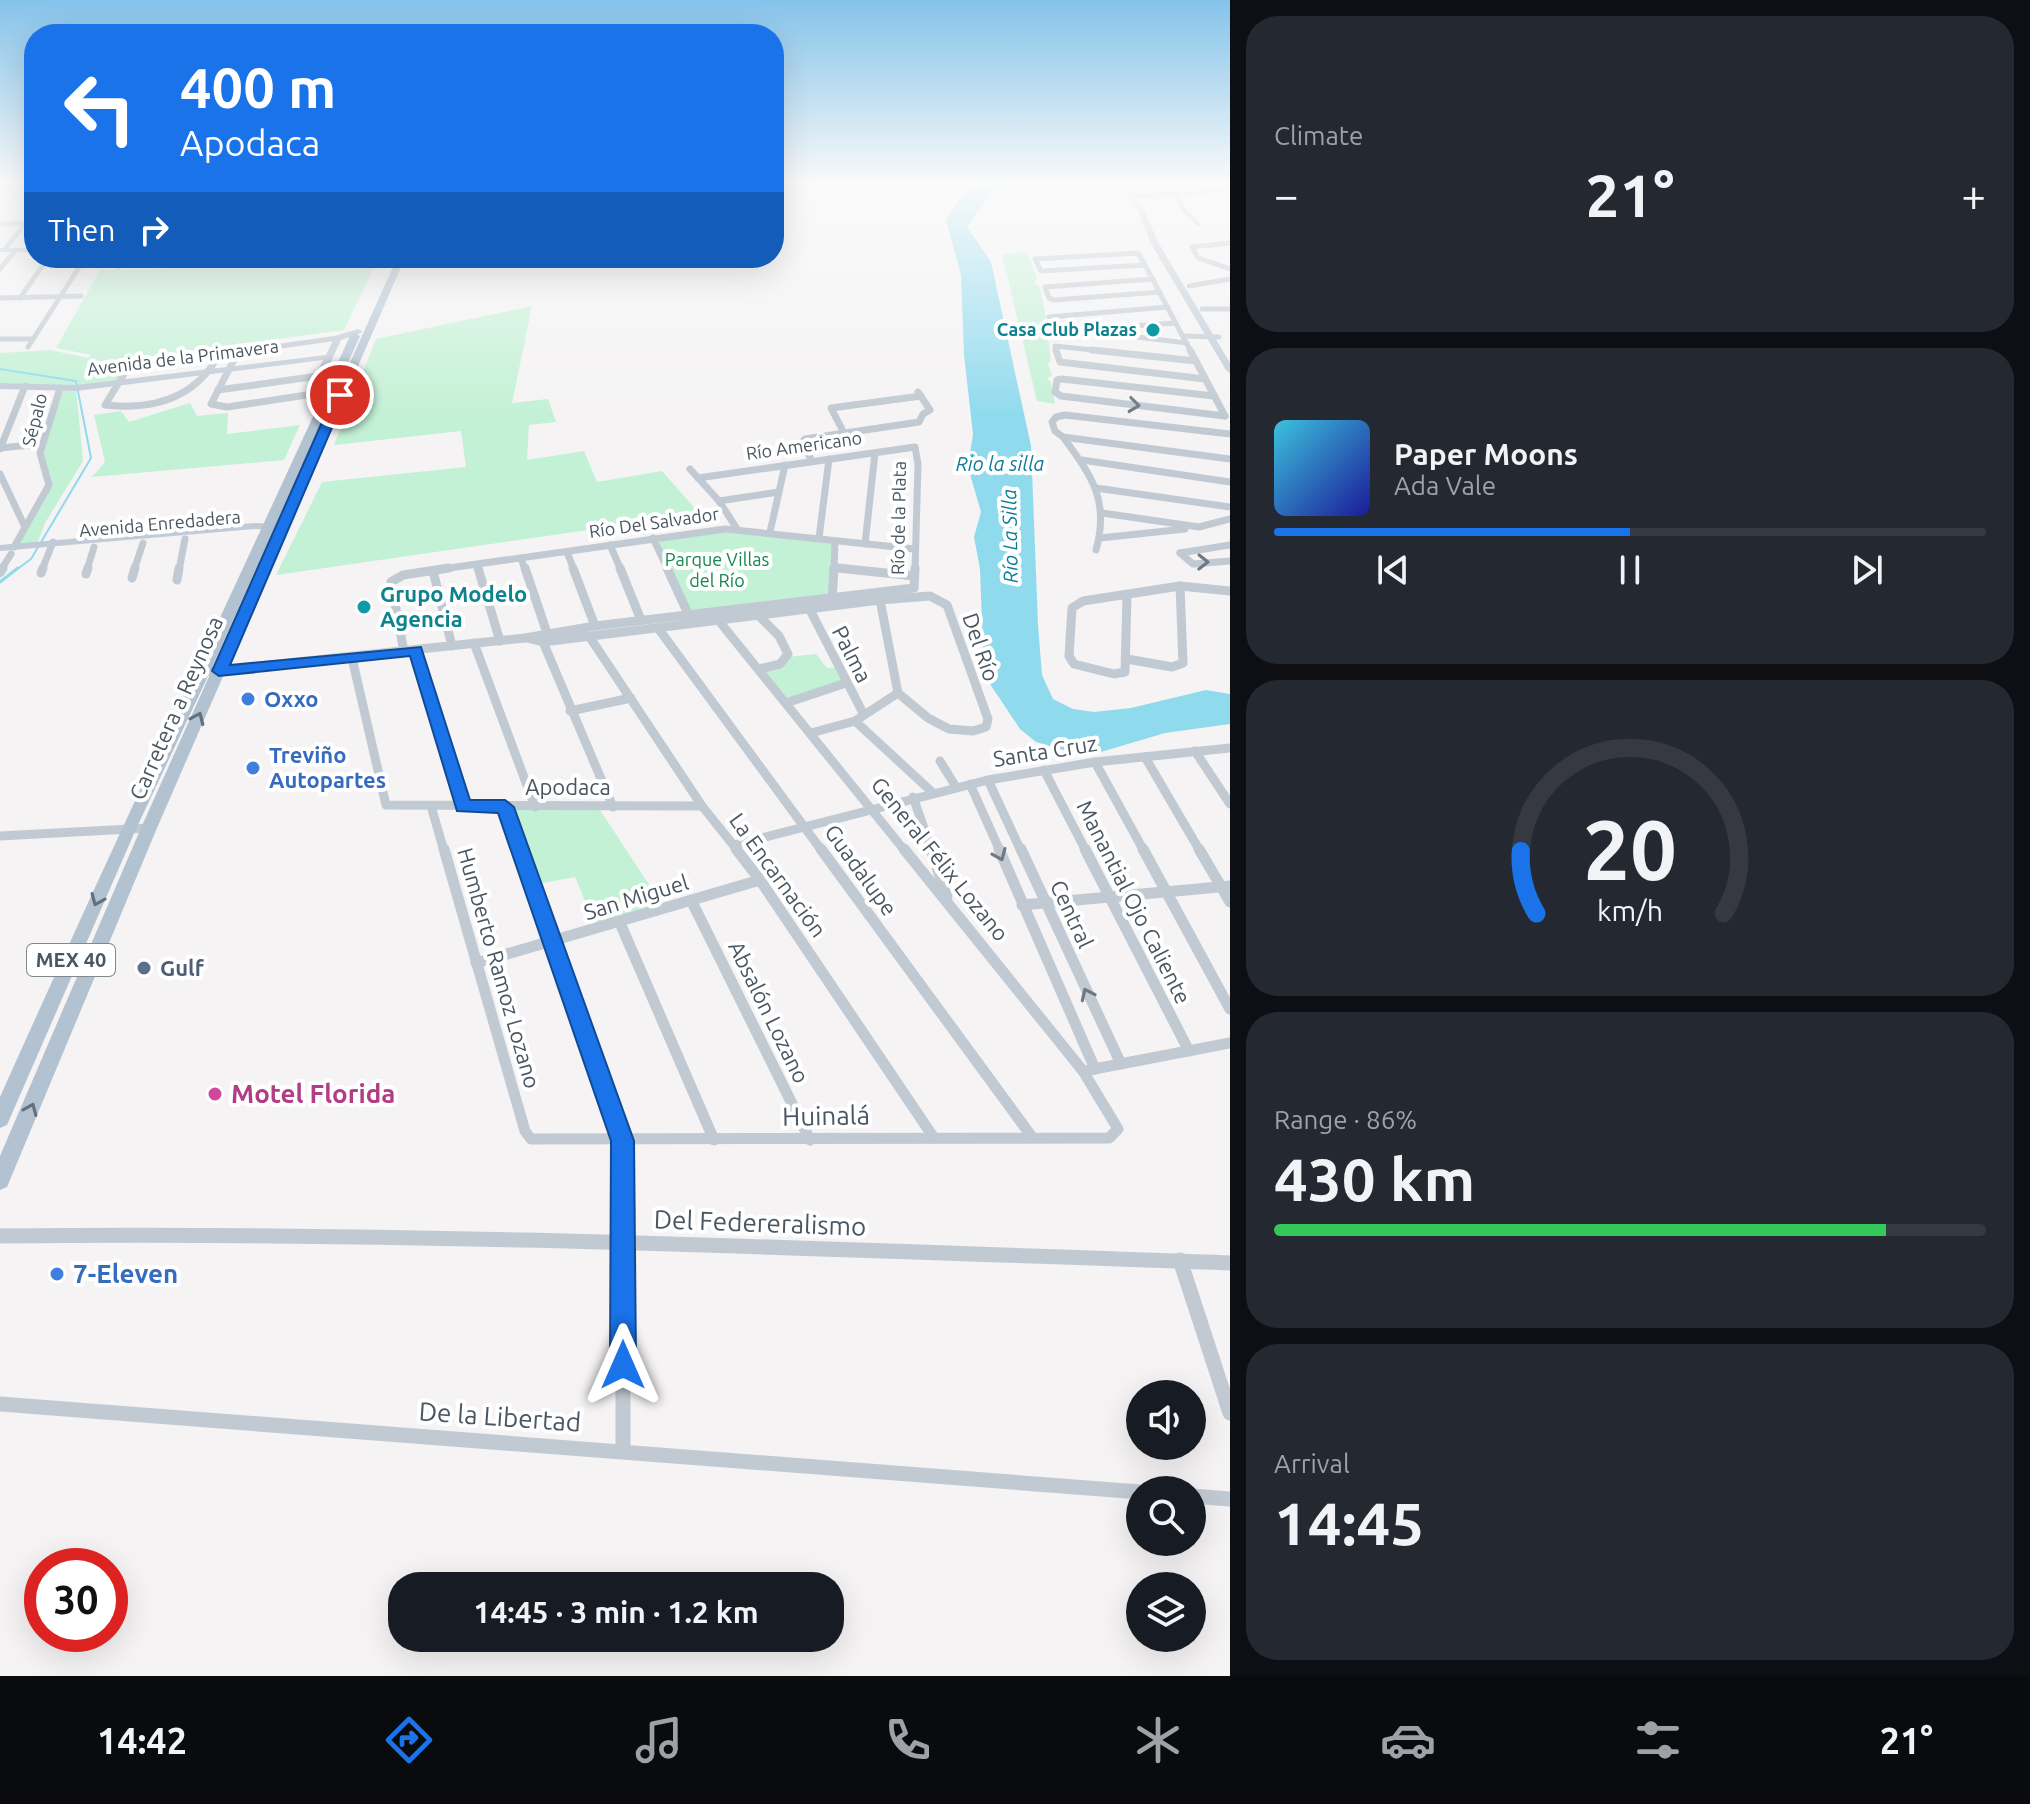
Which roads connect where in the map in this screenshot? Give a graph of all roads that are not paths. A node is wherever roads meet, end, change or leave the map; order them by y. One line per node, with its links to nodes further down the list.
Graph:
1 (1036, 259): 8 (street)
2 (1141, 259): 8 (street)
3 (1165, 259): 29 (street)
4 (1172, 259): 16 (street)
5 (1202, 259): 7 (street)
6 (1227, 259): 7 (street)
7 (1206, 261): 13 (street)
8 (1145, 265): 14 (street)
9 (41, 268): 21 (street)
10 (79, 268): 19 (street)
11 (386, 268): 27 (main road, Carretera a Reynosa / MEX 40)
12 (396, 268): 27 (main road, Carretera a Reynosa / MEX 40)
13 (1230, 269)
14 (1153, 279): 17 (street); 17 (street)
15 (1230, 279): 16 (street)
16 (1189, 286): 23 (street)
17 (1160, 292): 22 (street)
18 (81, 296): 19 (street)
19 (60, 297): 21 (street); 32 (street)
20 (0, 298): 21 (street)
21 (20, 298)
22 (1168, 307): 25 (street); 26 (street)
23 (1204, 311): 24 (street); 29 (street)
24 (1230, 311)
25 (1176, 323): 26 (street); 28 (street)
26 (1077, 330): 33 (street)
27 (363, 332): 30 (street); 48 (main road, Carretera a Reynosa / MEX 40); 76 (main road, Carretera a Reynosa / MEX 40)
28 (1181, 333): 29 (street); 33 (street)
29 (1213, 334): 36 (street); 39 (street)
30 (338, 338): 35 (street); 38 (street)
31 (0, 339): 32 (street)
32 (32, 339): 34 (street)
33 (1187, 343): 37 (street)
34 (28, 347)
35 (327, 357): 38 (street, Avenida de la Primavera); 40 (street)
36 (1230, 357)
37 (1196, 361): 41 (street); 41 (street)
38 (220, 370): 42 (street, Avenida de la Primavera); 42 (street); 42 (street); 46 (street)
39 (1230, 370)
40 (318, 376): 46 (street); 48 (street)
41 (1205, 379): 47 (street)
42 (116, 384): 45 (street, Avenida de la Primavera)
43 (0, 386): 44 (street, Avenida de la Primavera)
44 (25, 386): 45 (street, Avenida de la Primavera); 56 (street)
45 (60, 388): 54 (street, Sépalo)
46 (218, 390): 48 (street)
47 (1214, 396): 47 (street, one-way to 47)
48 (319, 397): 76 (main road, Carretera a Reynosa / MEX 40)
49 (876, 402): 50 (street); 51 (street); 51 (street)
50 (883, 414)
51 (844, 433): 61 (street)
52 (1230, 434): 53 (street)
53 (1063, 437): 59 (street); 60 (street)
54 (41, 444): 56 (street); 73 (street, Sépalo)
55 (915, 447): 57 (street, Río Americano); 90 (street, Río de la Plata)
56 (0, 449)
57 (875, 453): 58 (street, Río Americano); 84 (street)
58 (829, 459): 61 (street, Río Americano); 79 (street)
59 (1230, 459)
60 (1082, 460): 66 (street); 67 (street)
61 (812, 461): 62 (street, Río Americano)
62 (785, 465): 65 (street, Río Americano); 68 (street)
63 (690, 469): 65 (street)
64 (0, 474): 73 (street)
65 (698, 478): 69 (street)
66 (1230, 482)
67 (1096, 488): 70 (street); 71 (street)
68 (779, 492): 69 (street); 77 (street)
69 (719, 501): 75 (street)
70 (1230, 507)
71 (1102, 513): 74 (street); 80 (street)
72 (1230, 519): 74 (street)
73 (24, 525): 92 (street, Sépalo)
74 (1199, 527): 80 (street)
75 (737, 529): 77 (street, Río Del Salvador); 78 (street, Río Del Salvador)
76 (274, 530): 81 (street, Avenida Enredadera); 87 (street, Avenida Enredadera); 126 (main road, Carretera a Reynosa / MEX 40)
77 (770, 532): 79 (street, Río Del Salvador)
78 (653, 538): 85 (street, Río Del Salvador); 112 (street)
79 (819, 538): 82 (street, Río Del Salvador)
80 (1100, 538): 91 (street)
81 (185, 539): 83 (street, Avenida Enredadera); 104 (street)
82 (835, 541): 84 (street, Río Del Salvador); 97 (street)
83 (143, 543): 88 (street, Avenida Enredadera); 103 (street)
84 (865, 544): 90 (street, Río Del Salvador)
85 (610, 545): 93 (street, Río Del Salvador); 113 (street)
86 (1230, 545): 95 (street, one-way to 95)
87 (49, 547): 88 (street, Avenida Enredadera); 92 (street); 100 (street)
88 (94, 547): 101 (street)
89 (0, 548): 92 (street)
90 (915, 549): 102 (street, Río de la Plata)
91 (1096, 550)
92 (16, 551): 99 (street, Sépalo)
93 (567, 552): 94 (street, Río Del Salvador); 116 (street, La Encarnación)
94 (521, 558): 96 (street, Río Del Salvador); 117 (street)
95 (1230, 561)
96 (477, 565): 98 (street, Río Del Salvador); 118 (street)
97 (833, 568): 102 (street); 109 (street)
98 (433, 571): 120 (street); 122 (street, Río Del Salvador)
99 (0, 573)
100 (41, 573)
101 (86, 574)
102 (914, 576): 109 (street, Río de la Plata)
103 (132, 578)
104 (177, 580)
105 (1178, 588): 106 (street); 107 (street); 124 (street)
106 (1230, 593)
107 (1127, 596): 124 (street); 124 (street)
108 (880, 600): 109 (street); 128 (street); 128 (street, Del Río)
109 (831, 601): 110 (street); 112 (street)
110 (809, 608): 111 (street); 127 (street, Palma)
111 (759, 616): 114 (street); 125 (street)
112 (690, 619): 113 (street); 114 (street); 115 (street)
113 (641, 620): 116 (street)
114 (719, 621): 125 (street, General Félix Lozano)
115 (658, 628): 116 (street); 155 (street, Guadalupe)
116 (592, 631): 117 (street); 129 (street, La Encarnación)
117 (545, 637): 118 (street); 133 (street)
118 (500, 641): 119 (street)
119 (474, 643): 120 (street); 152 (street)
120 (452, 646): 121 (street)
121 (416, 651): 122 (street); 149 (street)
122 (404, 652): 123 (street)
123 (352, 658): 126 (street); 148 (street, Apodaca)
124 (1127, 659)
125 (759, 669): 131 (street, General Félix Lozano)
126 (211, 672): 156 (main road, Carretera a Reynosa / MEX 40, one-way to 126); 157 (main road, Carretera a Reynosa / MEX 40)
127 (846, 683): 130 (street, Palma); 131 (street)
128 (898, 693): 132 (street)
129 (631, 698): 133 (street); 150 (street, La Encarnación)
130 (856, 702): 132 (street); 134 (street, Palma)
131 (786, 703): 135 (street, General Félix Lozano)
132 (879, 703): 134 (street)
133 (570, 711): 153 (street)
134 (859, 718): 135 (street); 145 (street, Palma)
135 (811, 733): 154 (street, General Félix Lozano)
136 (1230, 748): 137 (street, Santa Cruz)
137 (1195, 751): 138 (street, Santa Cruz); 147 (street)
138 (1145, 757): 140 (street, Santa Cruz); 161 (street)
139 (940, 761): 144 (street)
140 (1095, 762): 141 (street, Santa Cruz); 162 (street)
141 (1044, 770): 142 (street, Santa Cruz); 163 (street, Manantial Ojo Caliente)
142 (988, 780): 143 (street, Santa Cruz); 166 (street, Central)
143 (970, 784): 144 (street, Santa Cruz); 167 (street, Central, one-way to 167)
144 (956, 787): 145 (street, Santa Cruz)
145 (932, 792): 146 (street, Santa Cruz)
146 (913, 797): 154 (street, Santa Cruz); 168 (street)
147 (1230, 804)
148 (431, 806): 149 (street, Apodaca); 171 (street, Humberto Ramoz Lozano)
149 (463, 806): 151 (street, Apodaca)
150 (702, 806): 153 (street, Apodaca); 159 (street, La Encarnación)
151 (505, 807): 152 (street, Apodaca); 170 (street)
152 (535, 807): 153 (street, Apodaca)
153 (613, 807)
154 (870, 808): 155 (street, Santa Cruz); 168 (street, General Félix Lozano)
155 (804, 827): 159 (street, Santa Cruz); 179 (street, Guadalupe)
156 (149, 828): 157 (street); 185 (main road, Carretera a Reynosa / MEX 40, one-way to 156)
157 (128, 829): 158 (street); 177 (main road, Carretera a Reynosa / MEX 40, one-way to 177)
158 (0, 836)
159 (734, 845): 160 (street, La Encarnación)
160 (760, 880): 164 (street, San Miguel); 180 (street, La Encarnación)
161 (1226, 887): 162 (street); 165 (street)
162 (1166, 893): 163 (street); 172 (street)
163 (1108, 898): 166 (street); 174 (street, Manantial Ojo Caliente)
164 (692, 902): 169 (street, San Miguel); 183 (street, Absalón Lozano)
165 (1230, 902)
166 (1044, 903): 167 (street); 175 (street, Central, one-way to 166)
167 (1022, 905): 176 (street, Central)
168 (950, 906): 176 (street, General Félix Lozano)
169 (620, 923): 170 (street, San Miguel); 182 (street)
170 (552, 943): 171 (street, San Miguel); 184 (street)
171 (476, 963): 181 (street, Humberto Ramoz Lozano)
172 (1230, 1009)
173 (1230, 1043): 174 (street)
174 (1189, 1051): 175 (street)
175 (1121, 1064): 176 (street)
176 (1089, 1070): 178 (street, General Félix Lozano)
177 (0, 1119)
178 (1118, 1129): 179 (street, Huinalá)
179 (1032, 1137): 180 (street, Huinalá)
180 (934, 1138): 183 (street, Huinalá)
181 (531, 1139): 184 (street, Huinalá)
182 (714, 1140): 183 (street, Huinalá); 184 (street, Huinalá)
183 (810, 1140)
184 (623, 1141): 187 (street)
185 (0, 1180)
186 (0, 1236): 187 (street, Del Federeralismo)
187 (622, 1242): 188 (street, Del Federeralismo); 192 (street)
188 (1180, 1260): 189 (street, Del Federeralismo); 191 (street)
189 (1230, 1263)
190 (0, 1404): 192 (street, De la Libertad)
191 (1230, 1413)
192 (623, 1450): 193 (street, De la Libertad)
193 (1126, 1491)
194 (1206, 1497): 195 (street)
195 (1230, 1499)

